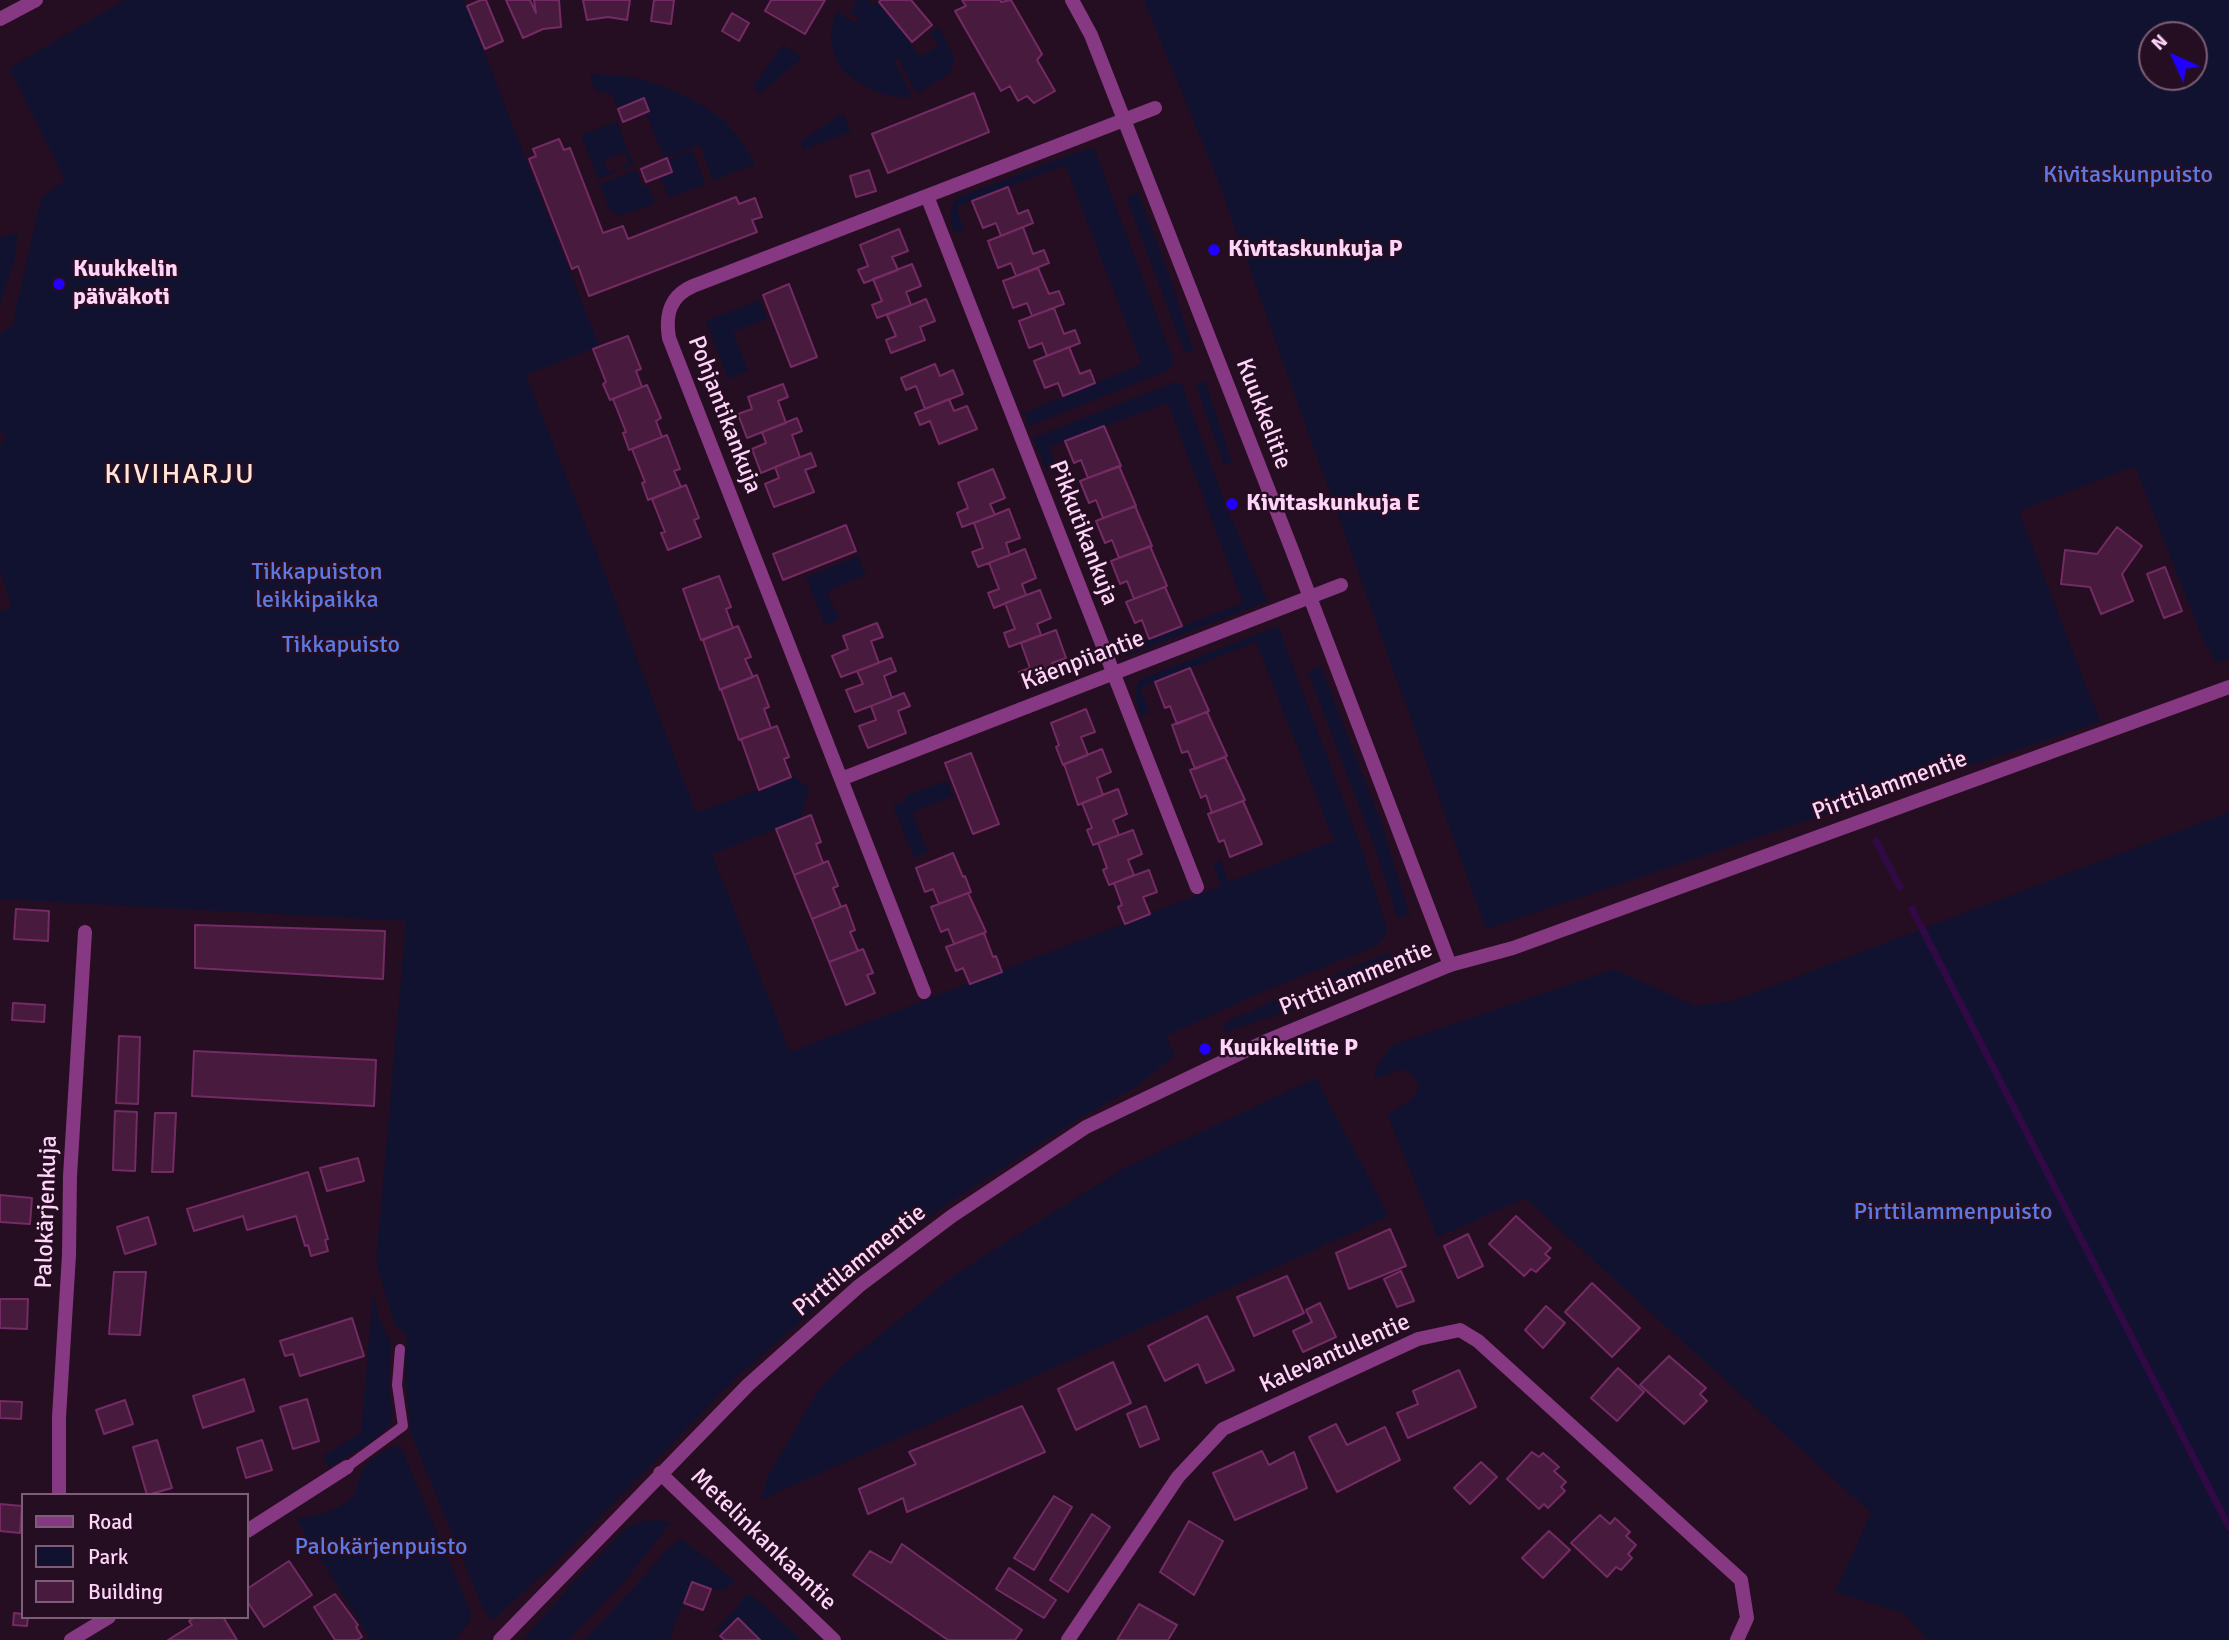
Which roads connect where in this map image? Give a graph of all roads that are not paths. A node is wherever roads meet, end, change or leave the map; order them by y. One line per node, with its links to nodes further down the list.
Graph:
1 (36, 0): 3 (street)
2 (1072, 0): 5 (street, Kuukkelitie)
3 (0, 19)
4 (1156, 108): 5 (street, Pohjantikankuja)
5 (1124, 120): 6 (street, Pohjantikankuja); 8 (street, Kuukkelitie)
6 (927, 196): 9 (street, Pikkutikankuja); 11 (street, Pohjantikankuja)
7 (1341, 585): 8 (street, Käenpiiantie)
8 (1310, 597): 9 (street, Käenpiiantie); 14 (street, Kuukkelitie)
9 (1114, 673): 11 (street, Käenpiiantie); 12 (street, Pikkutikankuja)
10 (2229, 687): 14 (street, Pirttilammentie)
11 (841, 779): 15 (street, Pohjantikankuja)
12 (1196, 887)
13 (85, 932): 19 (street, Palokärjenkuja)
14 (1450, 965): 18 (street, Pirttilammentie)
15 (924, 992)
16 (400, 1349): 17 (lane)
17 (348, 1467): 20 (street)
18 (660, 1473): 23 (street, Pirttilammentie); 24 (street, Metelinkankaantie)
19 (59, 1493)
20 (248, 1530)
21 (105, 1619): 22 (street)
22 (71, 1640)
23 (500, 1640)
24 (834, 1640)
25 (1068, 1640): 26 (street, Kalevantulentie)
26 (1737, 1640)

